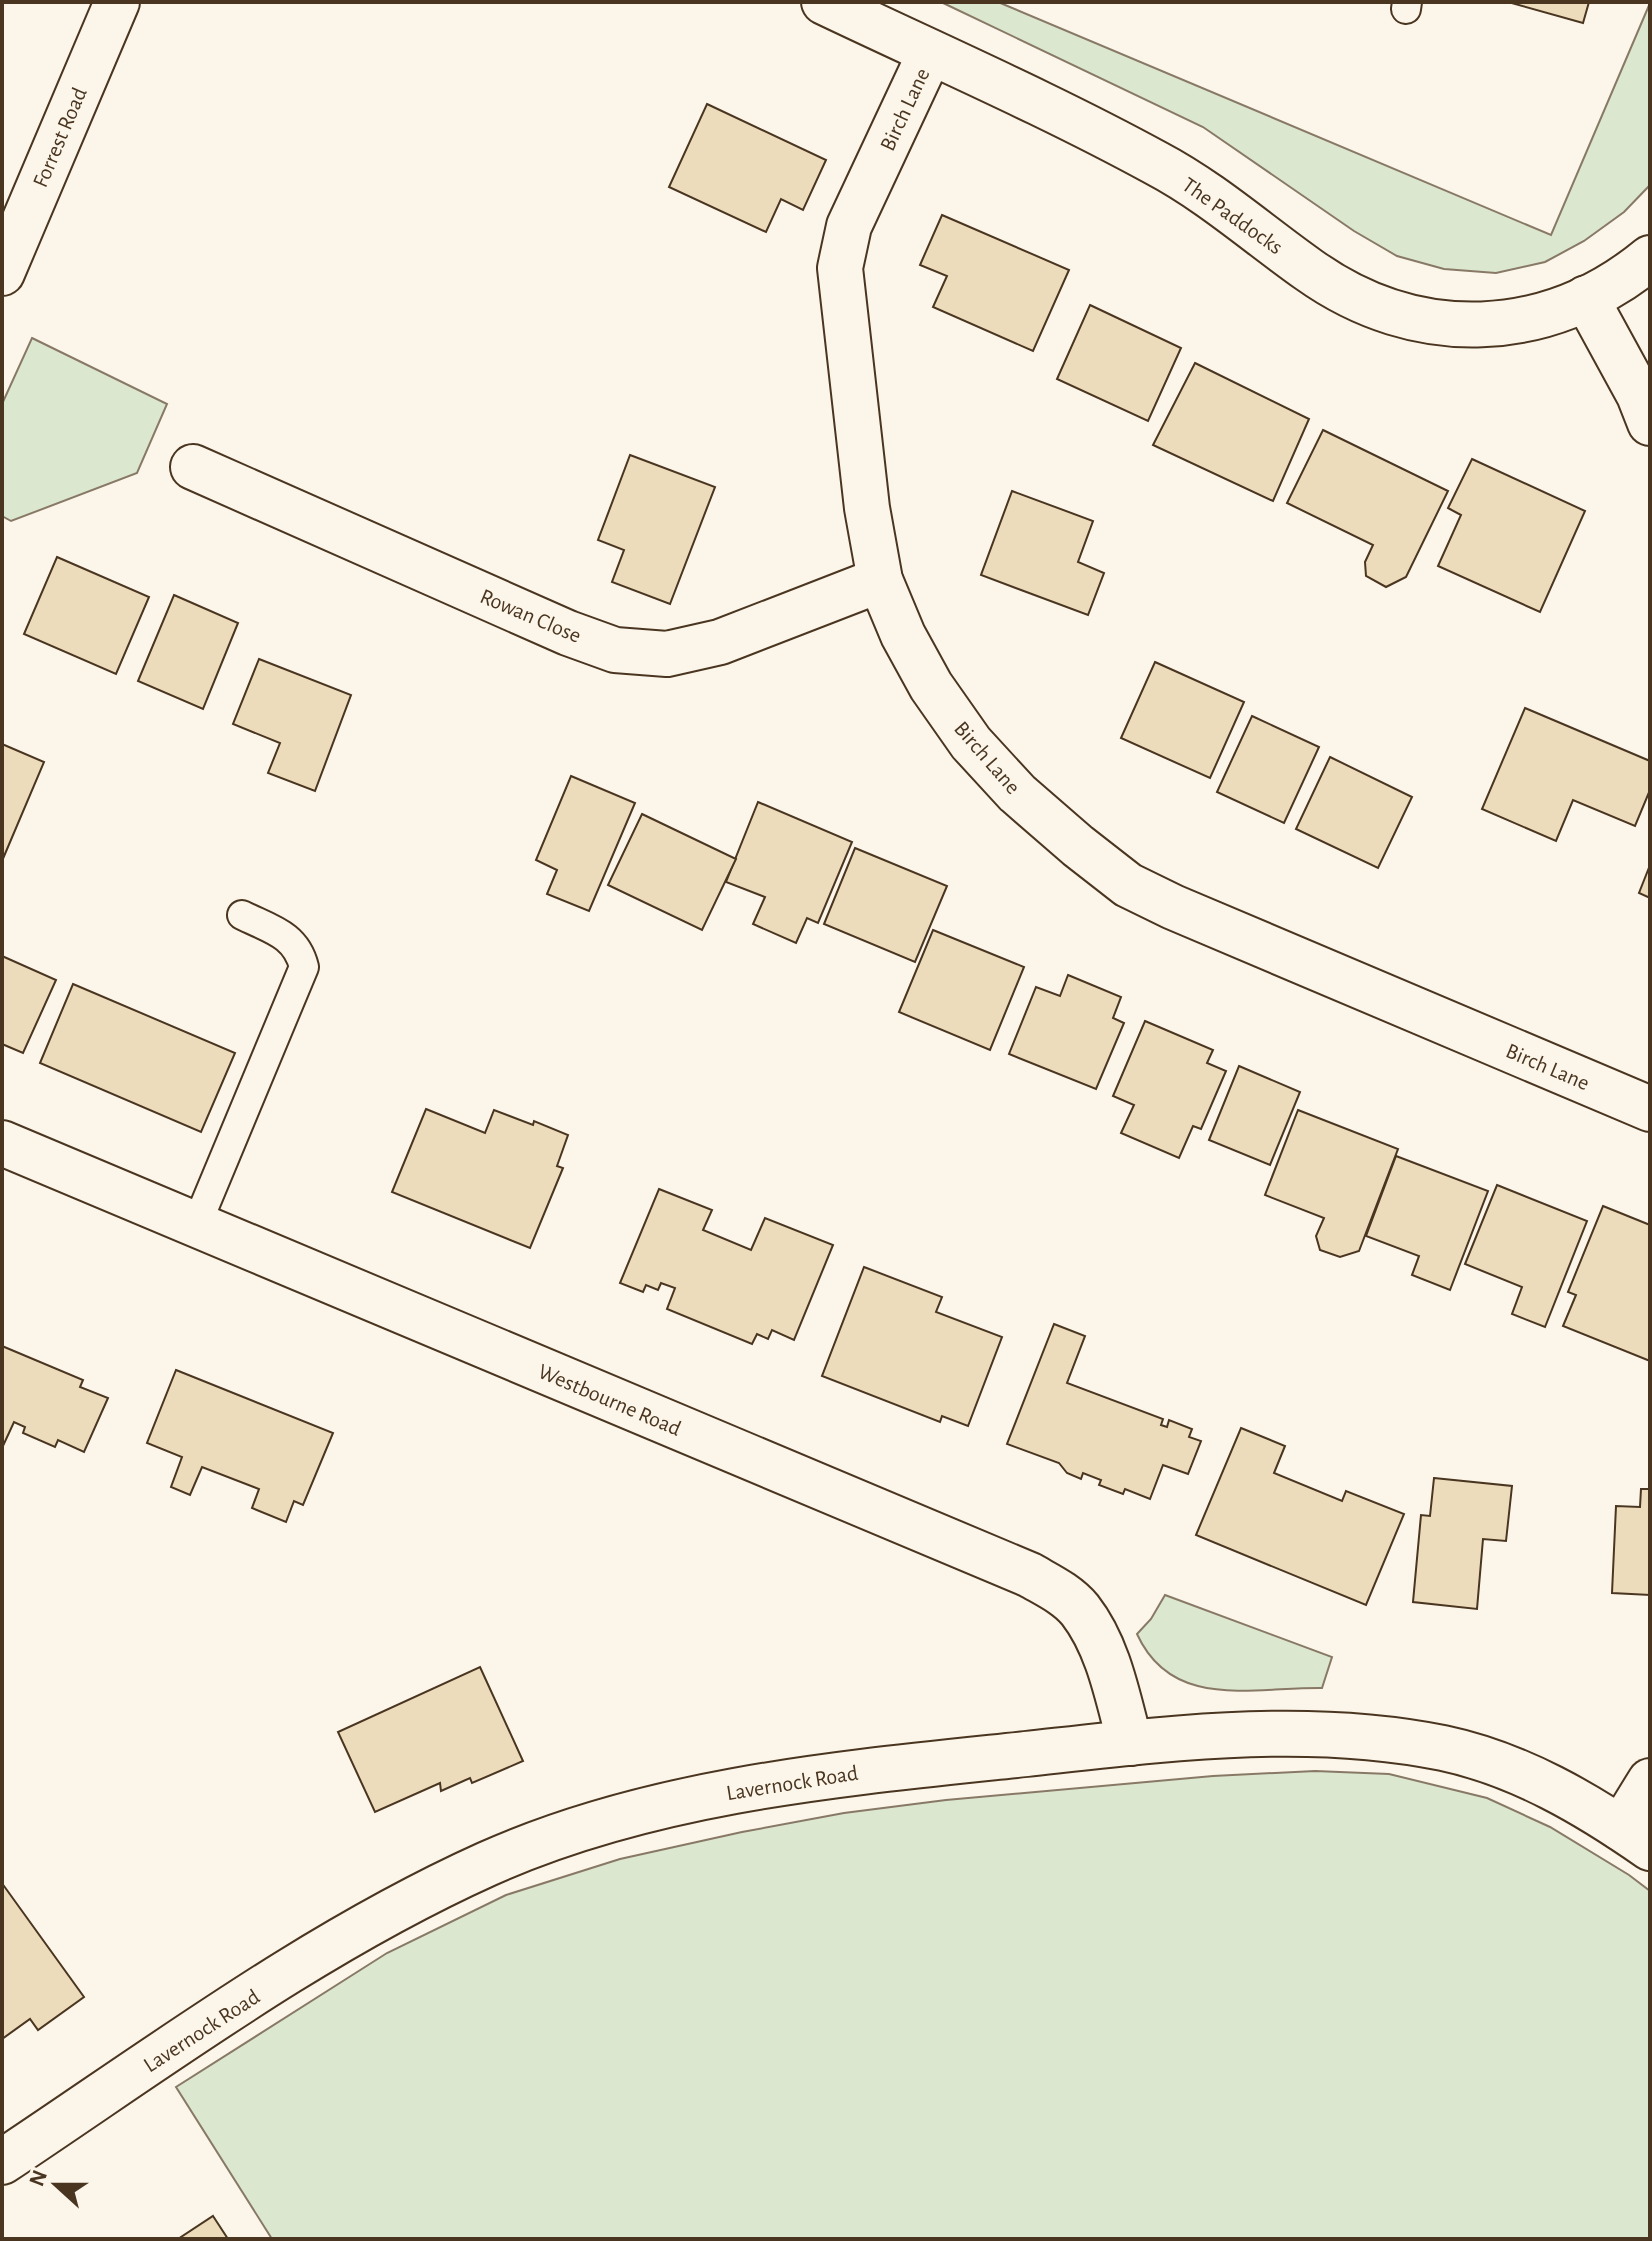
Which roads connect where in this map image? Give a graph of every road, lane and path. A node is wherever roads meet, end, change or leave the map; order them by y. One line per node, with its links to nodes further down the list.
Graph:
1 (117, 2): 5 (street, Forrest Road)
2 (824, 2): 3 (street, The Paddocks)
3 (930, 53): 6 (street, The Paddocks); 9 (street, Birch Lane)
4 (1650, 258): 6 (street, The Paddocks)
5 (4, 267)
6 (1586, 298): 7 (street)
7 (1650, 423)
8 (193, 467): 9 (street, Rowan Close)
9 (880, 580): 11 (street, Birch Lane)
10 (242, 915): 13 (lane)
11 (1650, 1109)
12 (2, 1143): 13 (street, Westbourne Road)
13 (196, 1226): 14 (street, Westbourne Road)
14 (1130, 1743): 16 (street, Lavernock Road); 17 (street, Lavernock Road)
15 (1650, 1781): 16 (street)
16 (1636, 1838)
17 (2, 2162)

